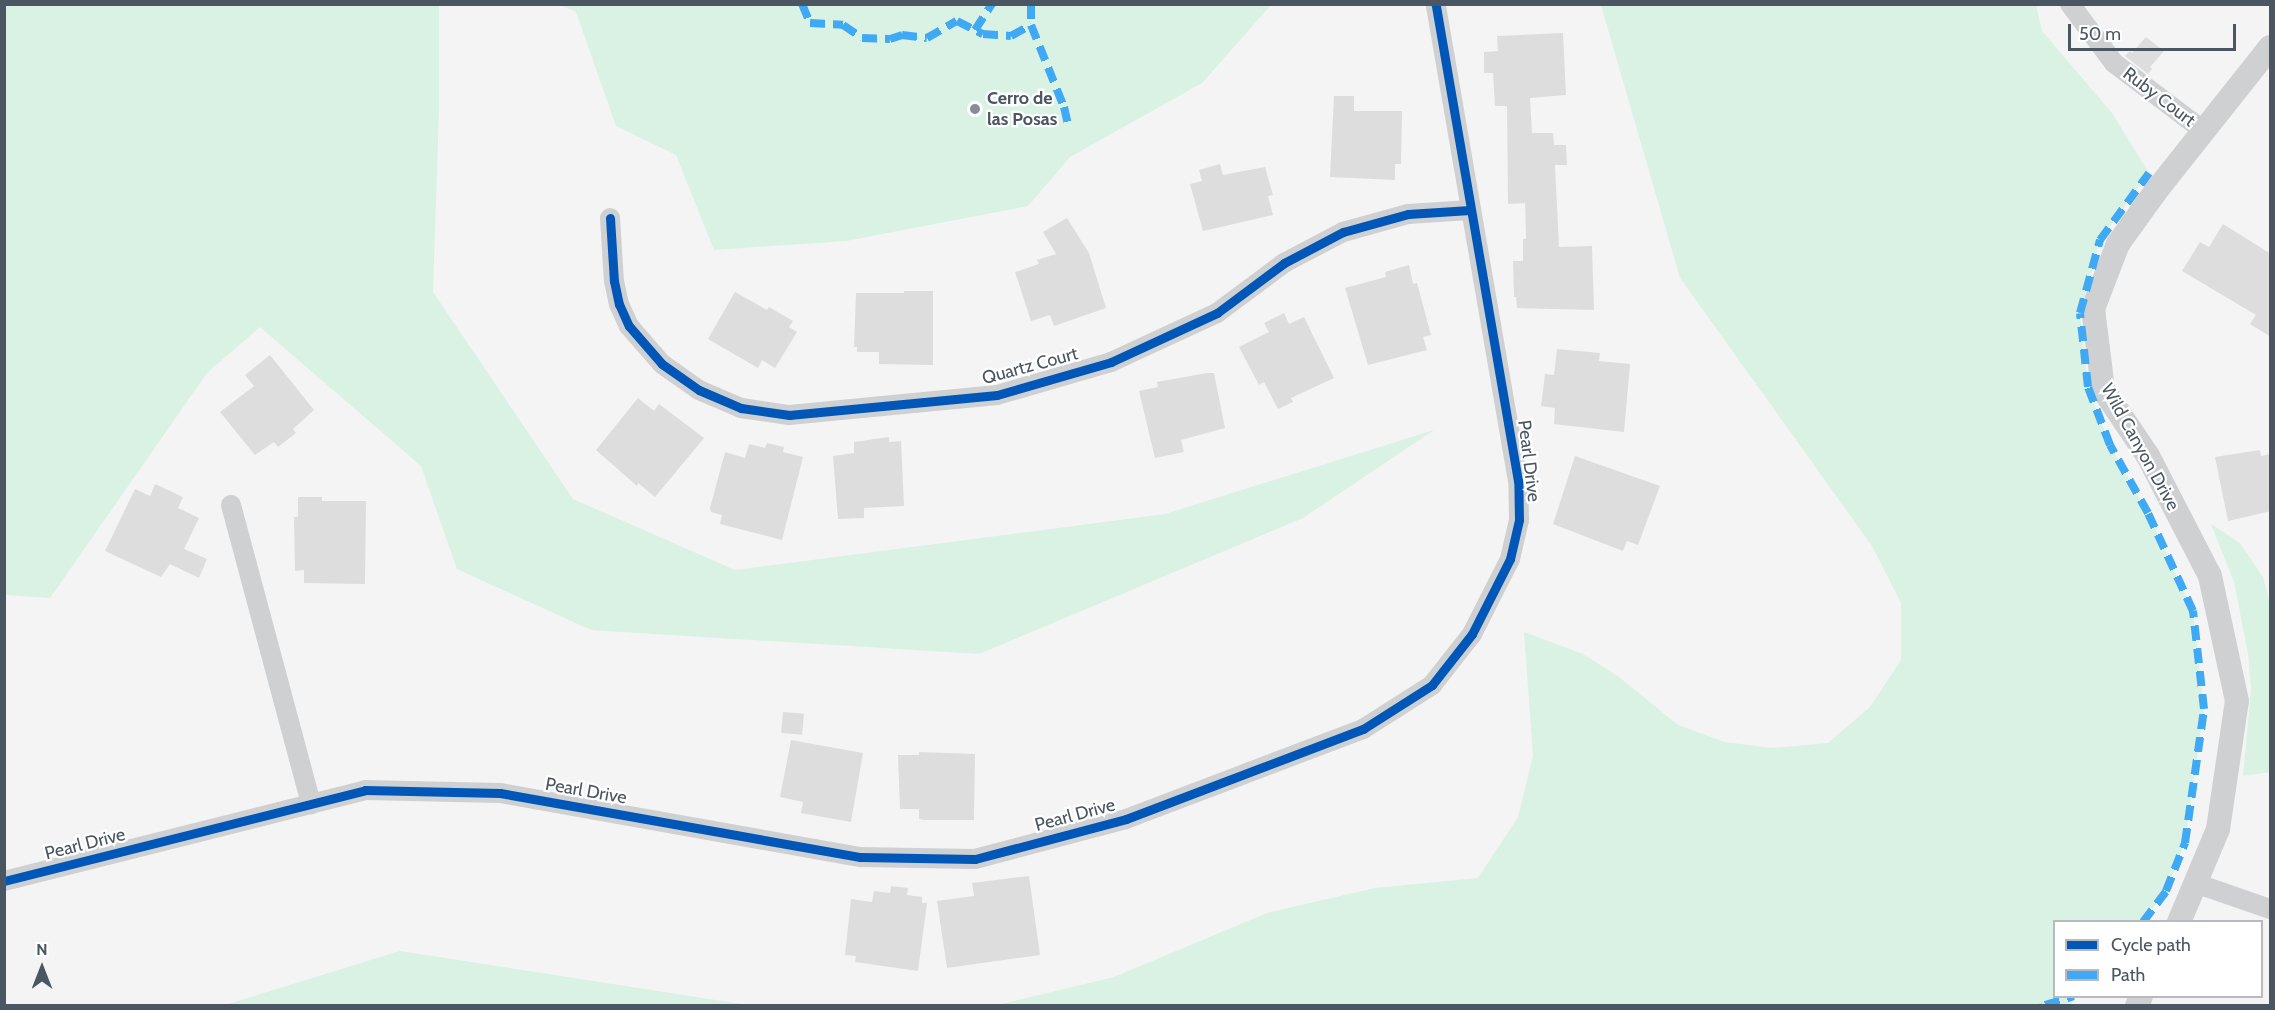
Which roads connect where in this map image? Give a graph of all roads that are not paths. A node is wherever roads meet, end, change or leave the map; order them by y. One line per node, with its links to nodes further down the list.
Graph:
1 (1436, 4): 5 (street, Pearl Drive)
2 (2070, 4): 4 (street, Ruby Court)
3 (2271, 47): 4 (street, Wild Canyon Drive)
4 (2204, 131): 10 (street, Wild Canyon Drive)
5 (1470, 210): 6 (street, Quartz Court); 8 (street, Pearl Drive)
6 (610, 218)
7 (231, 505): 8 (street)
8 (311, 804): 9 (street, Pearl Drive)
9 (4, 881)
10 (2195, 883): 11 (street); 12 (street, Wild Canyon Drive)
11 (2271, 909)
12 (2179, 920)

